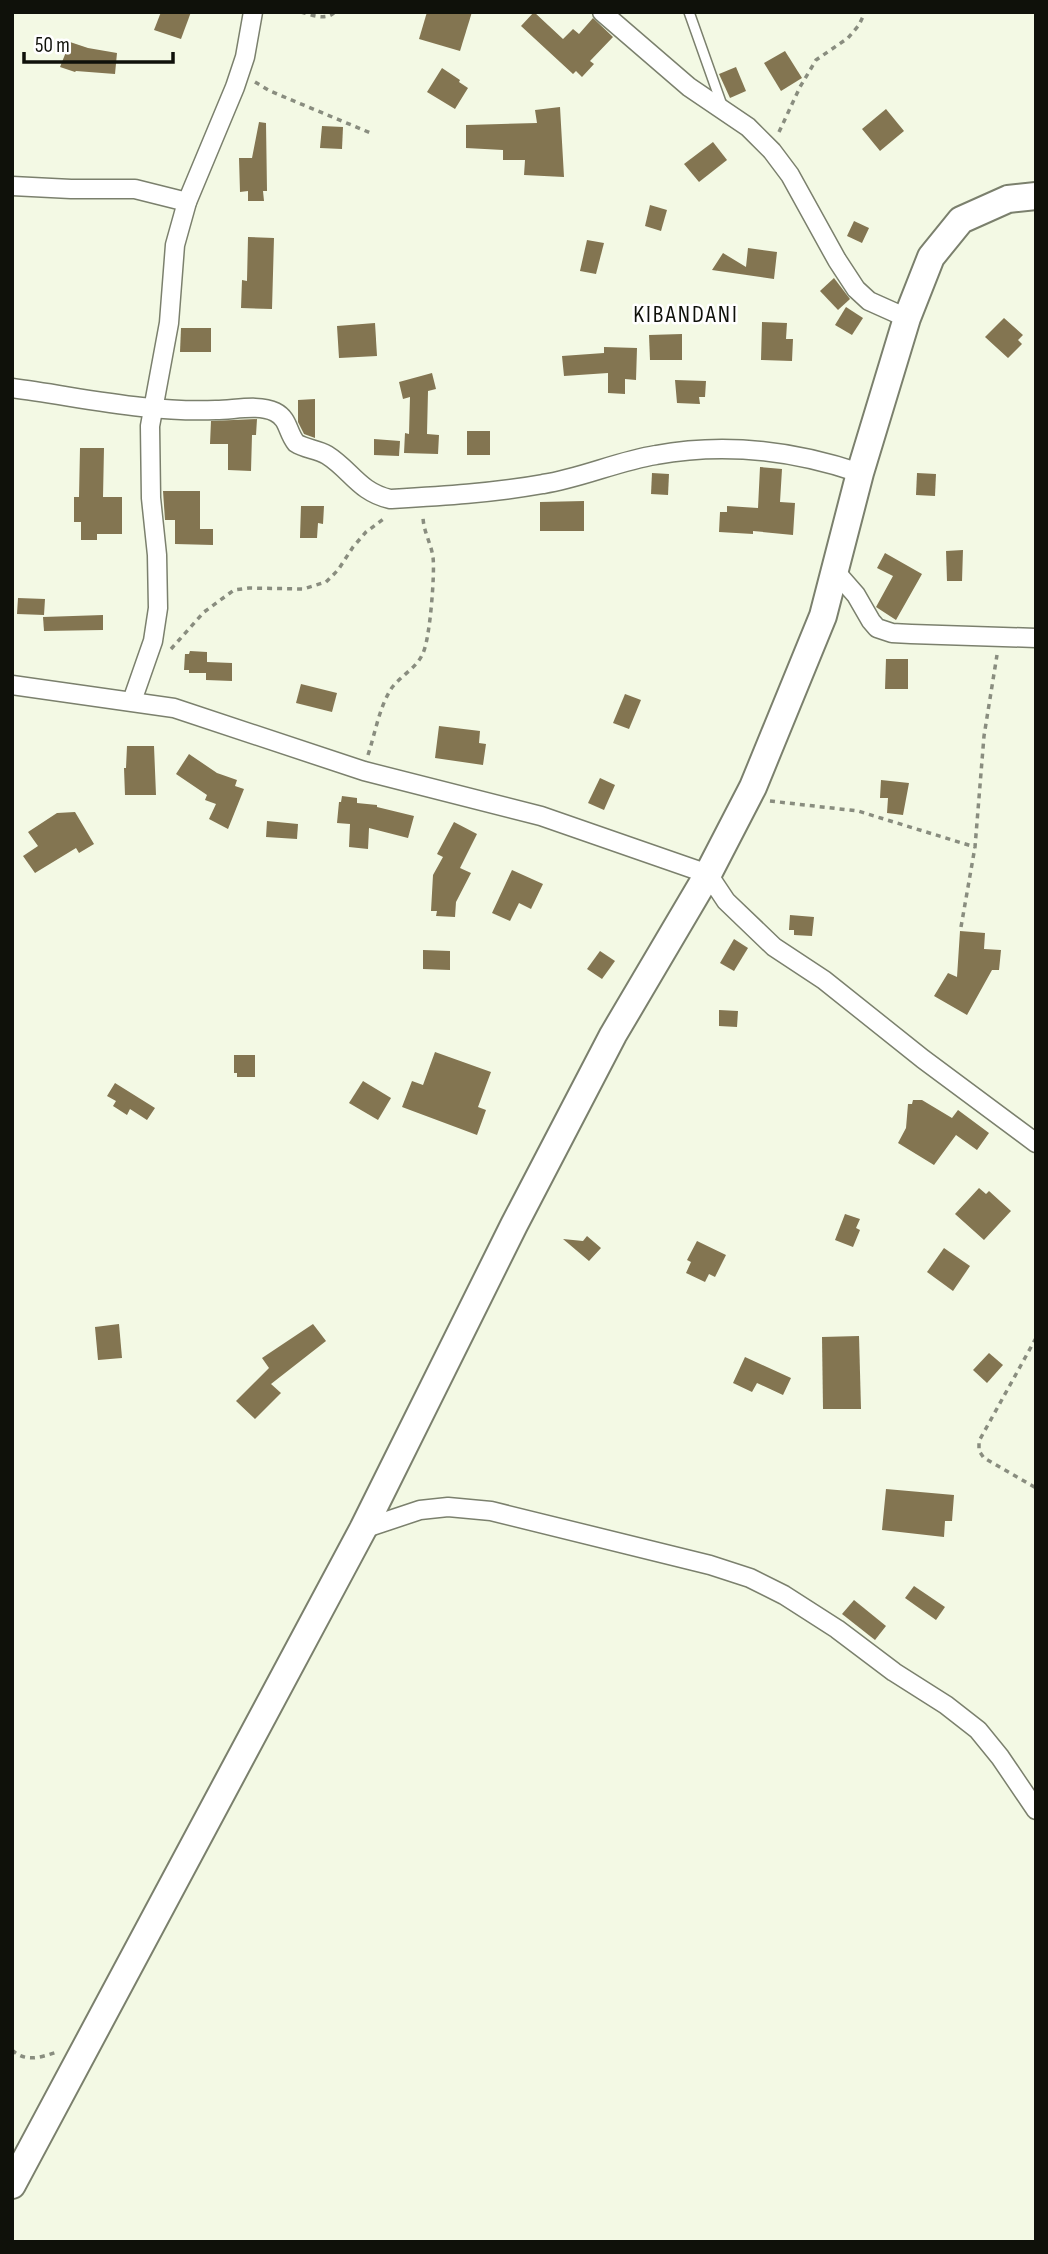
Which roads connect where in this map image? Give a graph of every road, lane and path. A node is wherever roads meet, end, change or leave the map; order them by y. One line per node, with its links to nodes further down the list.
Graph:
1 (253, 12): 7 (street)
2 (301, 12): 3 (path)
3 (335, 12)
4 (602, 12): 8 (street)
5 (689, 12): 8 (lane)
6 (865, 12): 10 (path)
7 (245, 57): 9 (path); 13 (street)
8 (723, 110): 10 (street)
9 (373, 134)
10 (772, 151): 14 (street)
11 (12, 186): 13 (street)
12 (1036, 196): 14 (main road)
13 (187, 202): 16 (street)
14 (907, 318): 17 (main road)
15 (12, 388): 16 (street)
16 (153, 409): 18 (street); 24 (street)
17 (860, 473): 18 (street); 19 (main road)
18 (423, 497): 22 (path); 25 (path)
19 (835, 571): 20 (street); 26 (main road)
20 (997, 635): 21 (street); 27 (path)
21 (1036, 638)
22 (169, 652)
23 (12, 685): 24 (street)
24 (132, 701): 25 (street)
25 (364, 771): 28 (street)
26 (747, 799): 27 (path); 28 (main road)
27 (975, 847): 29 (path)
28 (708, 874): 31 (street); 35 (main road)
29 (961, 927)
30 (1036, 1124): 31 (street)
31 (1016, 1129): 32 (street)
32 (1036, 1143)
33 (1036, 1338): 34 (path)
34 (1036, 1488)
35 (363, 1529): 36 (street); 37 (main road)
36 (1036, 1810)
37 (90, 2036): 38 (path); 39 (main road)
38 (12, 2050)
39 (12, 2185)

